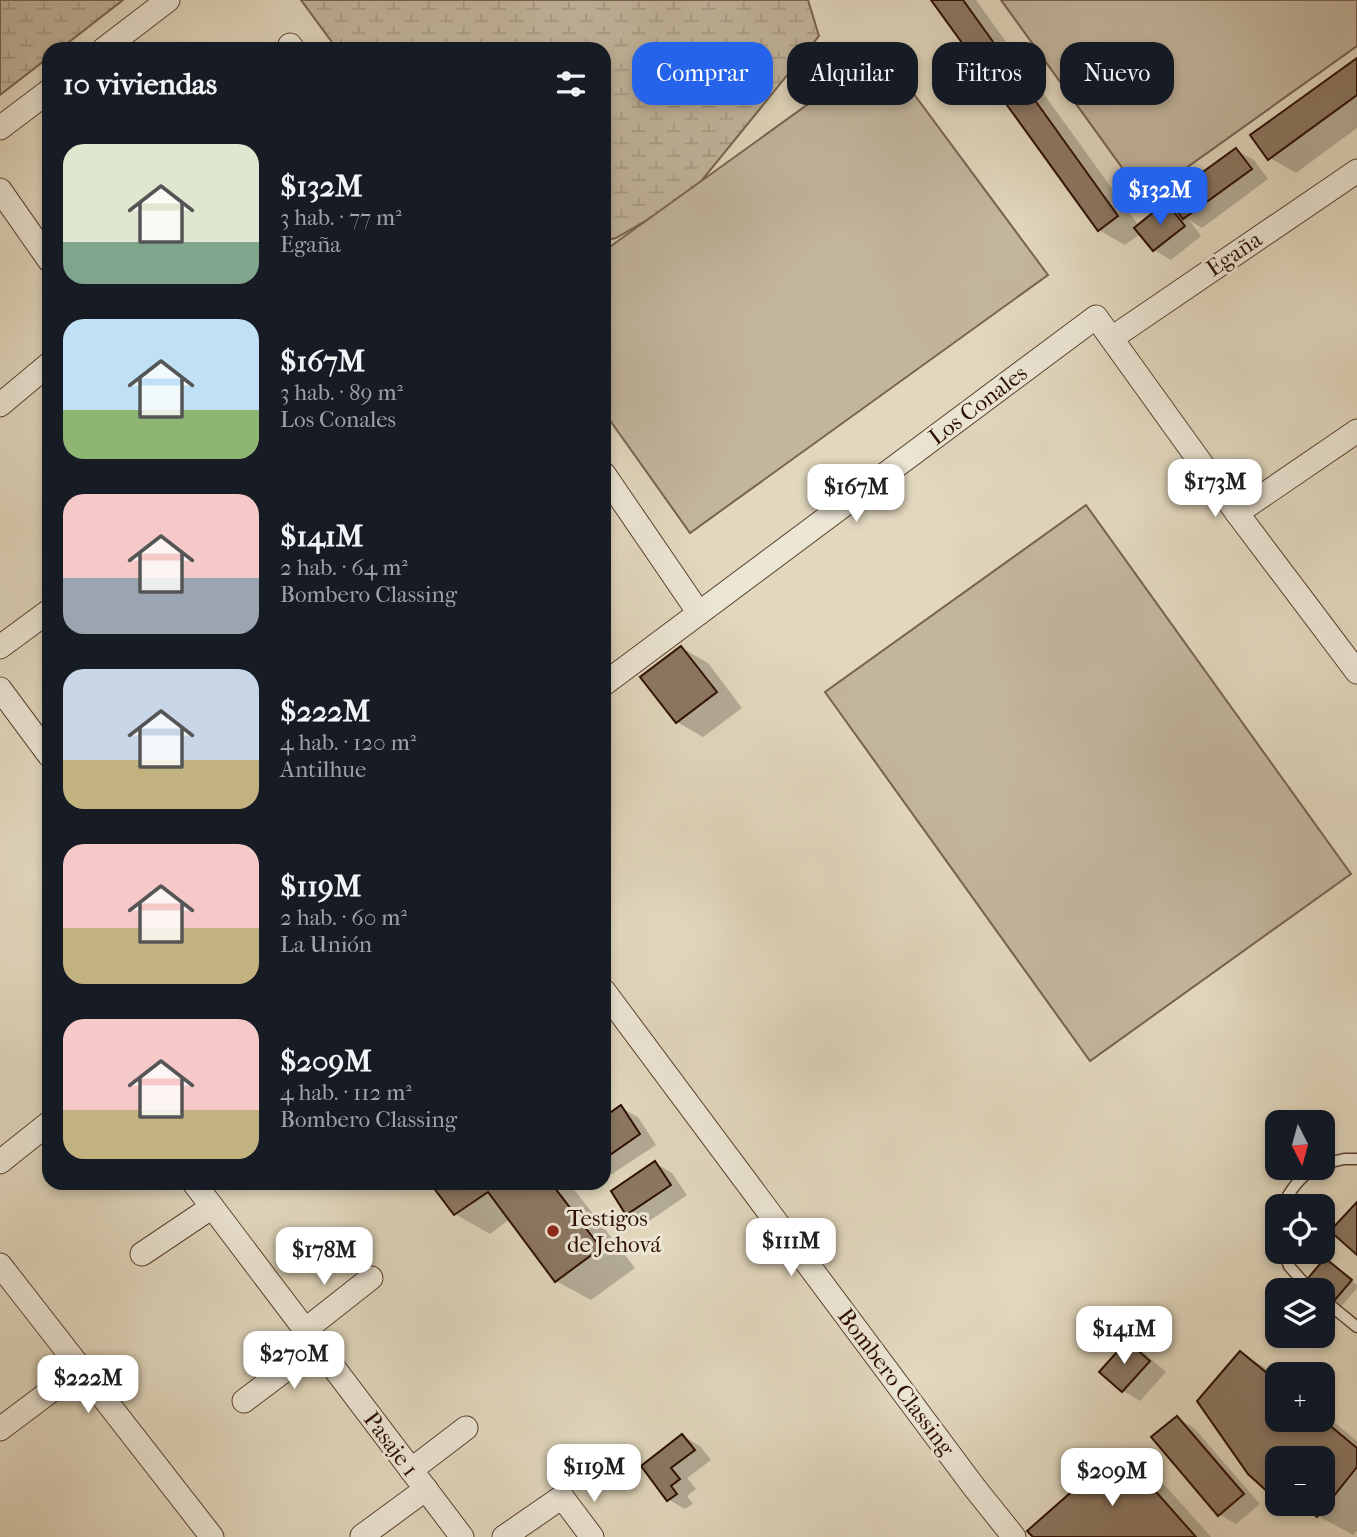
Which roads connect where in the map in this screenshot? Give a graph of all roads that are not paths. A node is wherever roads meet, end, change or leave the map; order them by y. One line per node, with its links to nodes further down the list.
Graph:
1 (168, 0): 2 (street)
2 (113, 42)
3 (42, 96): 4 (street)
4 (0, 128)
5 (1357, 171): 8 (street, Egaña)
6 (0, 190): 7 (street)
7 (42, 250)
8 (1112, 338): 13 (street); 14 (street, Los Conales)
9 (42, 370): 10 (street)
10 (0, 405)
11 (1357, 431): 13 (street)
12 (611, 484): 14 (street)
13 (1237, 513): 17 (street)
14 (699, 613): 18 (street, Los Conales)
15 (42, 616): 16 (street)
16 (0, 647)
17 (1357, 673)
18 (611, 679)
19 (0, 689): 20 (street)
20 (42, 746)
21 (611, 1008): 47 (street, Bombero Classing)
22 (42, 1129): 25 (street)
23 (1357, 1159): 24 (lane)
24 (1335, 1161)
25 (0, 1162)
26 (199, 1190): 27 (street, Pasaje 1)
27 (212, 1207): 28 (street); 35 (street, Pasaje 1)
28 (142, 1254)
29 (1288, 1264): 32 (lane)
30 (0, 1265): 36 (street)
31 (371, 1278): 35 (street)
32 (1300, 1278)
33 (1335, 1309): 34 (lane)
34 (1357, 1327)
35 (311, 1338): 37 (street); 40 (street, Pasaje 1)
36 (80, 1369): 38 (street); 43 (street)
37 (244, 1401)
38 (0, 1429)
39 (466, 1429): 40 (street)
40 (411, 1469): 41 (street, Pasaje 1)
41 (426, 1489): 42 (street); 44 (street, Pasaje 1)
42 (362, 1536)
43 (212, 1537)
44 (462, 1537)
45 (503, 1537): 46 (street)
46 (592, 1537)
47 (1014, 1537)

